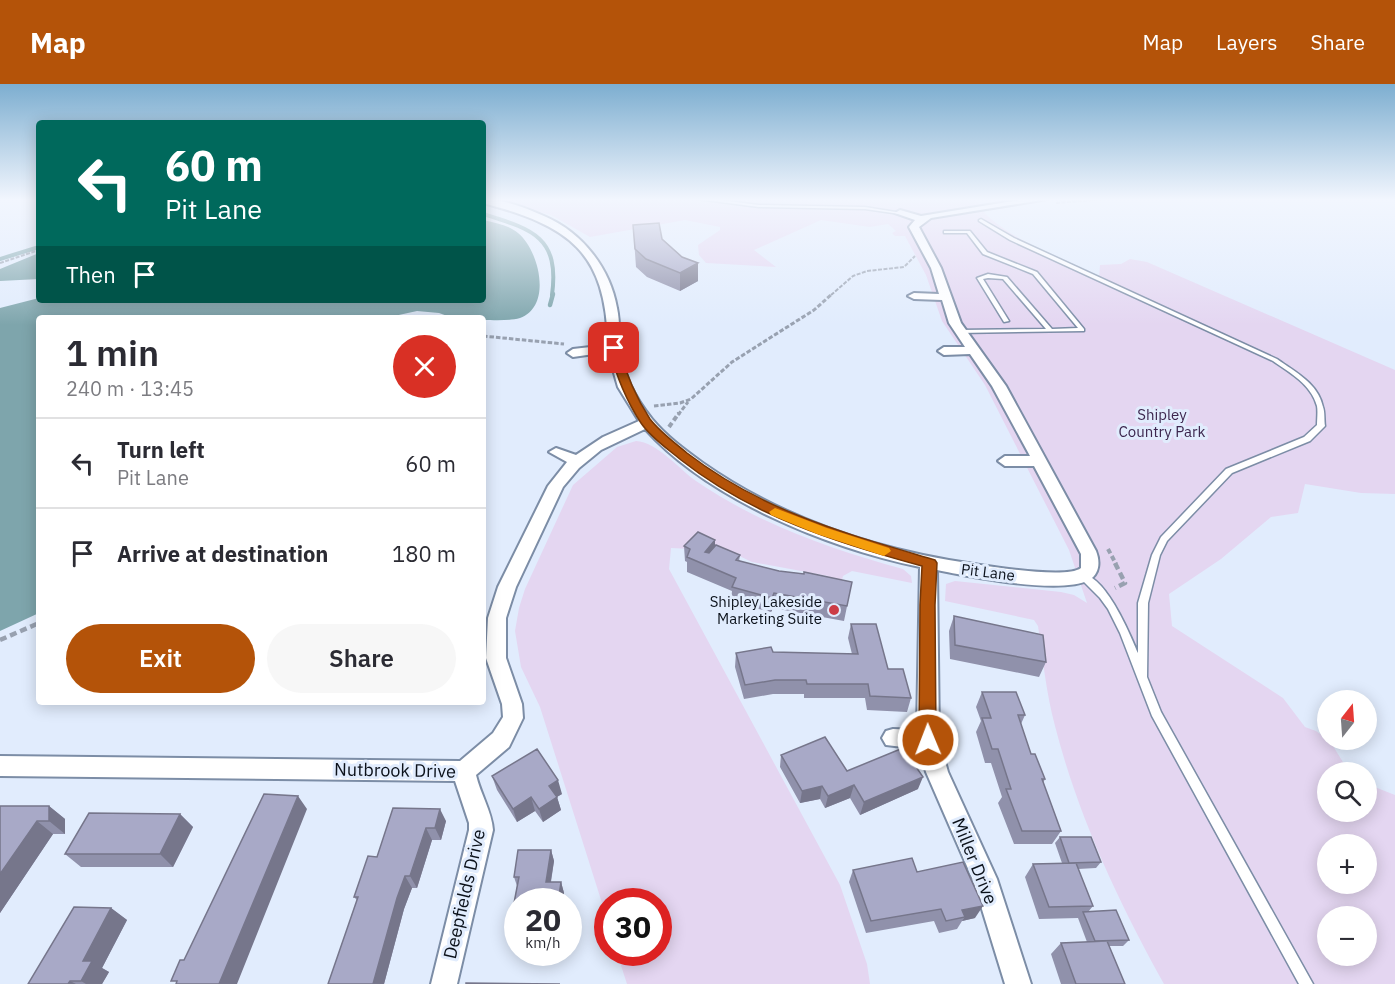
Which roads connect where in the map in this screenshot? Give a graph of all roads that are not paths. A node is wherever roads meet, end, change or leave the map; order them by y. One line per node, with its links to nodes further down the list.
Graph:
1 (578, 241): 10 (street, Pit Lane)
2 (921, 241): 6 (street)
3 (975, 241): 8 (lane)
4 (1015, 241): 21 (lane)
5 (914, 296): 6 (street)
6 (945, 297): 9 (street)
7 (1006, 321): 8 (lane)
8 (1051, 331): 9 (lane)
9 (960, 332): 11 (street)
10 (614, 348): 13 (street); 14 (street, Pit Lane)
11 (972, 350): 12 (street); 17 (street)
12 (944, 351)
13 (573, 352)
14 (652, 428): 18 (street, Nutbrook Drive); 19 (street, Pit Lane)
15 (556, 452): 18 (street)
16 (1005, 461): 17 (street)
17 (1040, 461): 20 (street)
18 (579, 462): 25 (street, Nutbrook Drive)
19 (930, 563): 20 (street, Pit Lane); 23 (street, Miller Drive)
20 (1082, 576): 21 (lane)
21 (1142, 677): 28 (lane)
22 (893, 738): 23 (street)
23 (928, 740): 27 (street, Miller Drive)
24 (0, 766): 25 (street, Nutbrook Drive)
25 (464, 771): 26 (street, Deepfields Drive)
26 (444, 984)
27 (1018, 984)
28 (1306, 984)

